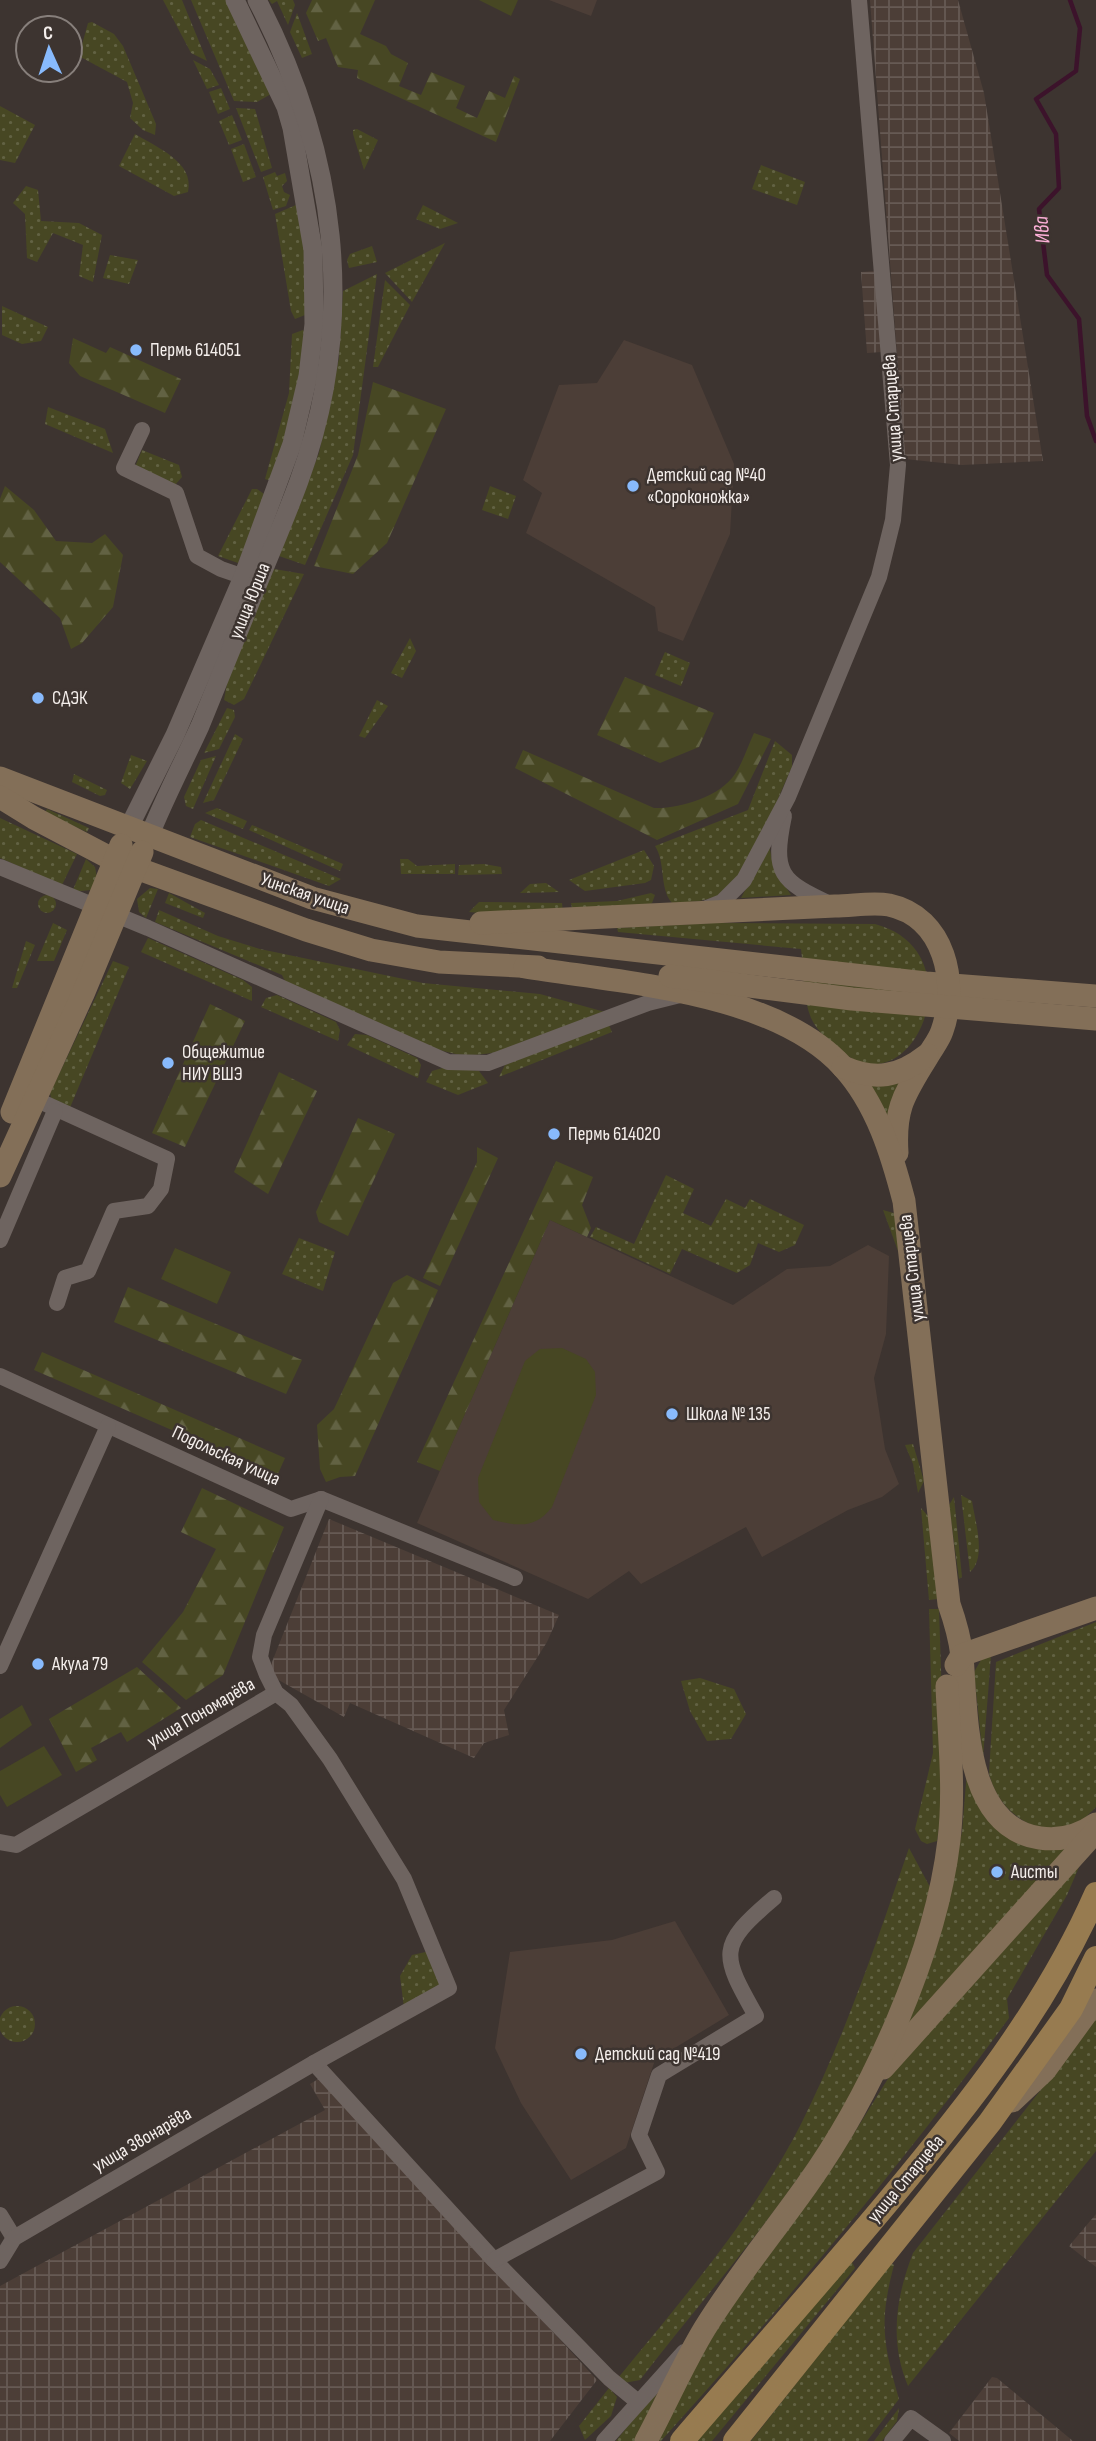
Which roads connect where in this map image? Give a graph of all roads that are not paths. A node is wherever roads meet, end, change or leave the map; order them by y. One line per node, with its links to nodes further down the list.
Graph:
1 (235, 0): 5 (street, улица Юрша)
2 (257, 0): 5 (street, улица Юрша)
3 (859, 0): 8 (street, улица Старцева)
4 (142, 430): 5 (street)
5 (251, 580): 9 (street, улица Юрша)
6 (0, 778): 9 (main road, Уинская улица)
7 (0, 797): 10 (main road, Уинская улица)
8 (788, 797): 13 (street); 15 (street)
9 (139, 832): 10 (main road, улица Юрша); 11 (main road, улица Юрша); 17 (main road, Уинская улица)
10 (114, 860): 11 (main road, Уинская улица); 14 (main road, улица Юрша)
11 (137, 866): 16 (main road, улица Юрша); 19 (main road, Уинская улица)
12 (0, 867): 14 (street)
13 (835, 906): 15 (main road); 23 (main road)
14 (95, 908): 16 (street); 25 (main road, улица Юрша)
15 (698, 912): 17 (main road)
16 (117, 916): 20 (street); 25 (main road, улица Юрша)
17 (417, 926): 18 (main road, Уинская улица)
18 (625, 959): 19 (main road, Уинская улица); 21 (main road); 22 (main road)
19 (525, 967): 20 (main road, улица Старцева)
20 (687, 993): 24 (main road, улица Старцева)
21 (1096, 996)
22 (1096, 1019)
23 (929, 1053): 24 (main road); 28 (main road)
24 (843, 1067): 28 (main road, улица Старцева)
25 (37, 1100): 26 (main road, улица Юрша); 27 (main road, улица Юрша); 29 (street); 30 (street)
26 (0, 1140)
27 (0, 1176)
28 (904, 1202): 35 (main road, улица Старцева)
29 (0, 1240)
30 (57, 1303)
31 (0, 1376): 32 (street, Подольская улица)
32 (108, 1426): 33 (street, Подольская улица); 38 (street)
33 (321, 1499): 34 (street); 40 (street, улица Пономарёва)
34 (515, 1578)
35 (949, 1604): 37 (main road, улица Старцева); 39 (main road)
36 (1096, 1608): 37 (main road)
37 (962, 1655): 39 (main road); 41 (main road, улица Старцева)
38 (0, 1666)
39 (947, 1680): 49 (main road)
40 (276, 1693): 43 (street, улица Пономарёва); 48 (street, улица Звонарёва)
41 (1096, 1824)
42 (1096, 1830): 49 (main road)
43 (0, 1842)
44 (1096, 1894): 59 (main road, улица Старцева)
45 (774, 1898): 53 (street)
46 (1096, 1958): 50 (main road, улица Старцева)
47 (1096, 2000): 50 (main road)
48 (314, 2063): 52 (street, улица Звонарёва); 53 (street)
49 (871, 2080): 55 (main road)
50 (990, 2122): 60 (main road, улица Старцева)
51 (0, 2215): 52 (street)
52 (14, 2238): 54 (street, улица Звонарёва)
53 (494, 2260): 56 (street)
54 (0, 2262)
55 (705, 2329): 56 (street); 58 (main road)
56 (638, 2402): 57 (street)
57 (604, 2441)
58 (646, 2441)
59 (682, 2441)
60 (735, 2441)
61 (892, 2441): 62 (street)
62 (943, 2441)

